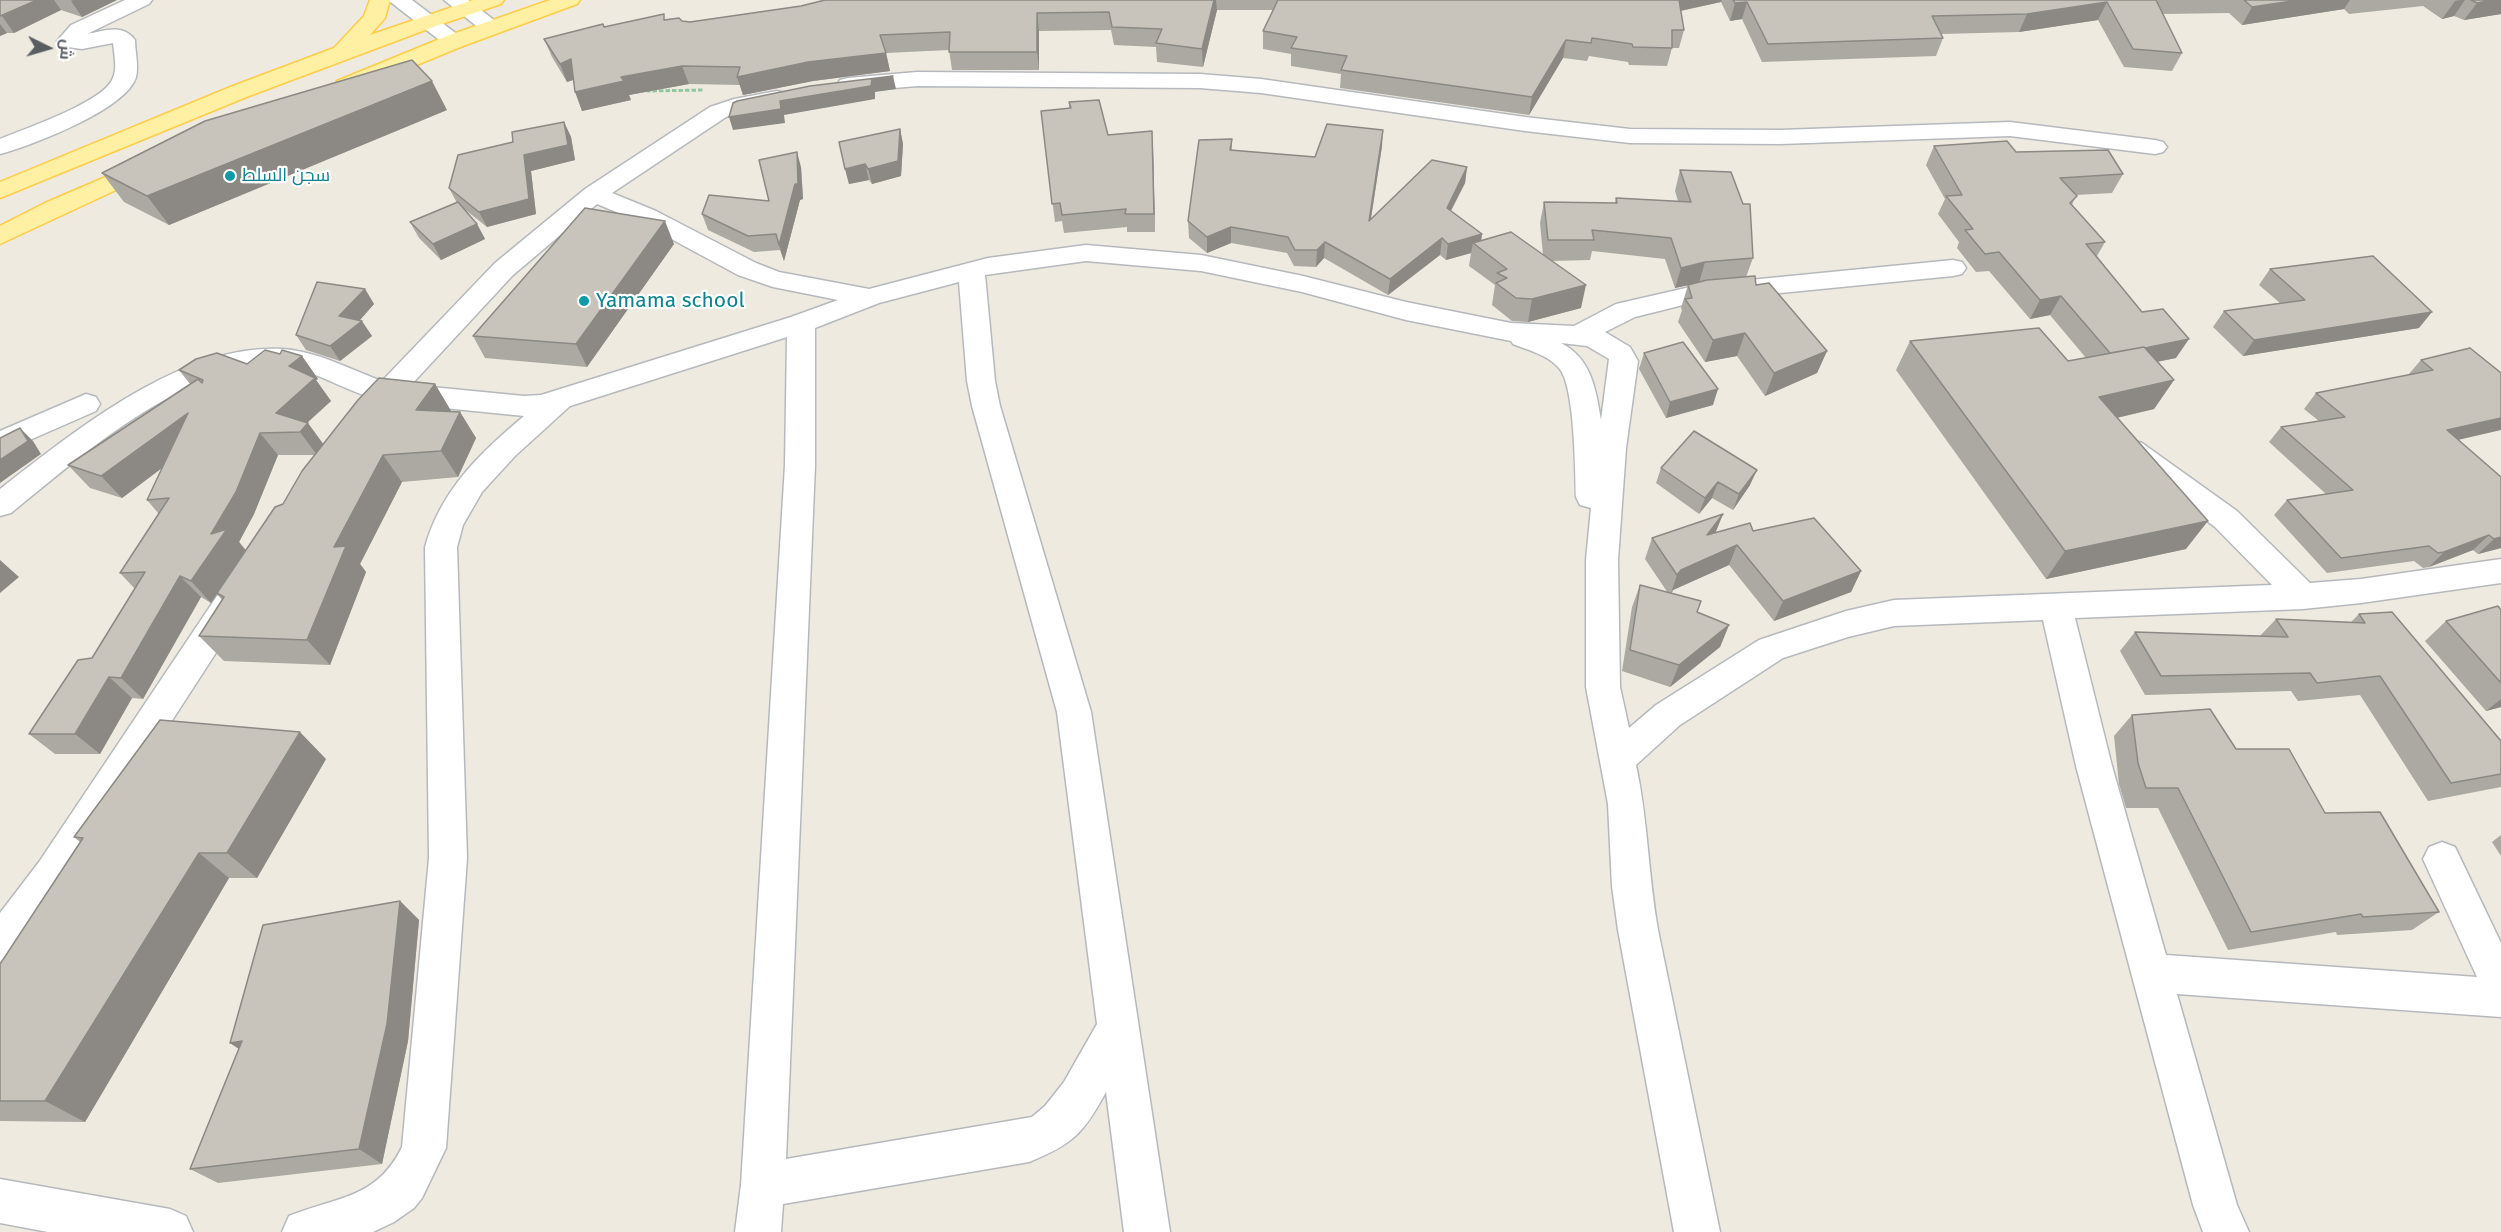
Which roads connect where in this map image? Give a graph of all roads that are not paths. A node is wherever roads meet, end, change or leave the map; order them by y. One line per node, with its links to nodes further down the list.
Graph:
1 (142, 0): 12 (street)
2 (380, 0): 10 (main road)
3 (398, 0): 7 (street)
4 (494, 0): 6 (main road)
5 (570, 0): 8 (main road)
6 (460, 4): 7 (main road); 8 (street)
7 (429, 21): 9 (street); 10 (main road)
8 (492, 27): 9 (main road)
9 (455, 41): 11 (main road)
10 (341, 54): 15 (main road)
11 (321, 96)
12 (0, 147)
13 (2155, 147): 16 (street)
14 (166, 158): 17 (main road)
15 (0, 191)
16 (594, 194): 20 (street); 24 (street)
17 (0, 236)
18 (1953, 268): 23 (street)
19 (971, 271): 20 (street); 22 (street); 44 (street)
20 (870, 297): 21 (street)
21 (801, 324): 25 (street); 45 (street)
22 (1511, 332): 23 (street); 31 (street)
23 (1578, 335): 31 (street)
24 (385, 392): 25 (street); 27 (street); 30 (street)
25 (559, 401): 48 (street)
26 (86, 404): 28 (street)
27 (357, 428)
28 (0, 443)
29 (2127, 447): 35 (street)
30 (0, 505)
31 (1602, 560): 38 (street)
32 (2501, 571): 34 (street)
33 (247, 578): 40 (street)
34 (2361, 591): 35 (street); 37 (street)
35 (2303, 596): 36 (street)
36 (2056, 606): 38 (street); 41 (street)
37 (2383, 617)
38 (1617, 760): 51 (street)
39 (2442, 859): 42 (street)
40 (0, 944)
41 (2152, 973): 43 (street); 52 (street)
42 (2501, 986)
43 (2501, 998)
44 (1117, 1028): 45 (street); 50 (street)
45 (763, 1185): 49 (street)
46 (0, 1201): 47 (street)
47 (170, 1232)
48 (305, 1232)
49 (758, 1232)
50 (1147, 1232)
51 (1697, 1232)
52 (2226, 1232)

